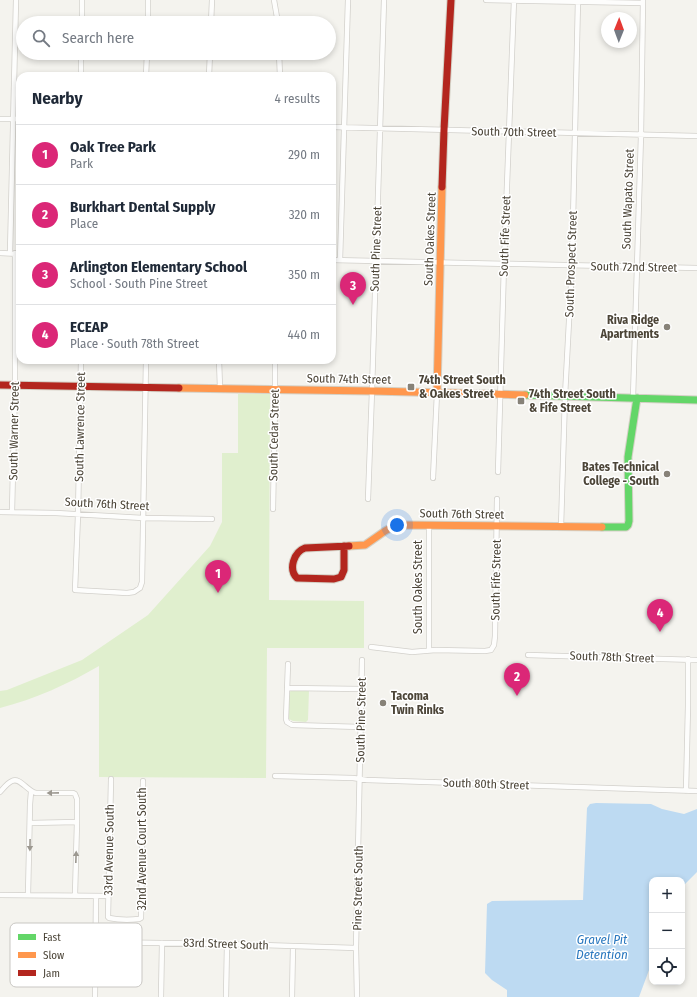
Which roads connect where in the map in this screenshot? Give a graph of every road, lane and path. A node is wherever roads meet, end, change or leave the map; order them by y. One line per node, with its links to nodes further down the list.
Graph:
1 (16, 0): 26 (street, South Warner Street)
2 (82, 0): 13 (street)
3 (148, 0): 14 (street)
4 (212, 0): 15 (street)
5 (274, 0): 16 (street)
6 (348, 0): 28 (street)
7 (384, 0): 29 (street, South Pine Street)
8 (450, 0): 30 (street, South Oakes Street)
9 (486, 0): 10 (street)
10 (514, 0): 11 (street); 31 (street, South Fife Street)
11 (578, 1): 12 (street); 32 (street, South Prospect Street)
12 (643, 1): 33 (street, South Wapato Street)
13 (82, 16)
14 (148, 16)
15 (211, 16)
16 (277, 16)
17 (81, 60): 21 (street)
18 (147, 60): 22 (street)
19 (210, 60): 23 (street)
20 (279, 60): 24 (street)
21 (81, 72)
22 (146, 72)
23 (210, 72)
24 (280, 72)
25 (0, 119): 26 (street)
26 (13, 119): 36 (street, South Warner Street)
27 (336, 127): 28 (street, South 70th Street)
28 (344, 128): 29 (street, South 70th Street); 38 (street)
29 (380, 128): 30 (street, South 70th Street); 39 (street, South Pine Street)
30 (444, 130): 31 (street, South 70th Street); 40 (street, South Oakes Street)
31 (509, 132): 32 (street, South 70th Street); 41 (street, South Fife Street)
32 (575, 133): 33 (street, South 70th Street); 42 (street, South Prospect Street)
33 (641, 135): 34 (street, South 70th Street); 43 (street, South Wapato Street)
34 (697, 136)
35 (0, 253): 36 (street)
36 (15, 254): 50 (street, South Warner Street)
37 (336, 260): 38 (street, South 72nd Street)
38 (340, 260): 39 (street, South 72nd Street)
39 (376, 261): 40 (street, South 72nd Street); 55 (street, South Pine Street)
40 (440, 263): 41 (street, South 72nd Street); 56 (street, South Oakes Street)
41 (504, 264): 42 (street, South 72nd Street); 57 (street, South Fife Street)
42 (572, 265): 43 (street, South 72nd Street); 58 (street, South Prospect Street)
43 (636, 267): 44 (street, South 72nd Street); 59 (street, South Wapato Street)
44 (697, 268)
45 (81, 364): 51 (street, South Lawrence Street)
46 (146, 364): 52 (street)
47 (219, 364): 53 (street)
48 (275, 364): 54 (street, South Cedar Street)
49 (0, 385): 50 (street, South 74th Street)
50 (15, 385): 51 (street, South 74th Street); 67 (street, South Warner Street)
51 (80, 386): 52 (street, South 74th Street); 68 (street, South Lawrence Street)
52 (145, 387): 53 (street, South 74th Street); 69 (street)
53 (220, 388): 54 (street, South 74th Street)
54 (275, 389): 55 (street, South 74th Street); 65 (street, South Cedar Street)
55 (372, 391): 56 (street, South 74th Street); 63 (street, South Pine Street)
56 (436, 392): 57 (street, South 74th Street); 62 (street, South Oakes Street)
57 (500, 394): 58 (street, South 74th Street); 61 (street, South Fife Street)
58 (565, 396): 59 (street, South 74th Street); 74 (street, South Prospect Street)
59 (635, 398): 60 (street, South 74th Street); 72 (street, South Wapato Street)
60 (697, 400)
61 (498, 472)
62 (434, 478)
63 (368, 499)
64 (497, 500): 73 (street, South Fife Street)
65 (273, 509)
66 (0, 512): 67 (street, South 76th Street)
67 (12, 512): 68 (street, South 76th Street)
68 (78, 515): 69 (street, South 76th Street); 69 (street, South Lawrence Street)
69 (143, 518): 70 (street, South 76th Street)
70 (212, 519)
71 (429, 525): 73 (street, South 76th Street); 75 (street, South 76th Street); 77 (street, South Oakes Street)
72 (628, 525): 74 (street, South 76th Street)
73 (497, 526): 74 (street, South 76th Street); 77 (street, South Fife Street)
74 (561, 527)
75 (344, 546): 75 (street, South 76th Street)
76 (371, 647): 77 (street)
77 (429, 650)
78 (528, 655): 79 (street, South 78th Street)
79 (688, 659): 81 (street, South 78th Street); 90 (street)
80 (362, 660): 84 (street, South Pine Street)
81 (697, 660)
82 (288, 664): 83 (street)
83 (287, 688): 84 (street); 85 (street)
84 (362, 689): 85 (street, South Pine Street)
85 (361, 727): 88 (street, South Pine Street)
86 (275, 776): 88 (street, South 80th Street)
87 (111, 779): 100 (street, 33rd Avenue South)
88 (359, 779): 90 (street, South 80th Street); 107 (street, Pine Street South)
89 (143, 780): 101 (street, 32nd Avenue Court South)
90 (686, 791): 91 (street, South 80th Street)
91 (697, 791)
92 (0, 792): 93 (street)
93 (31, 792): 94 (street, one-way to 93); 95 (street)
94 (77, 822): 95 (street); 98 (street, one-way to 94)
95 (30, 823): 97 (street, one-way to 97)
96 (0, 895): 97 (street)
97 (28, 895): 98 (street)
98 (75, 896): 99 (street)
99 (96, 896): 100 (street); 102 (street, 33rd Avenue South)
100 (108, 896): 101 (street, 33rd Avenue South)
101 (111, 919)
102 (96, 923)
103 (142, 942): 104 (street, 83rd Street South)
104 (162, 942): 105 (street, 83rd Street South); 110 (street)
105 (227, 944): 106 (street, 83rd Street South); 111 (street)
106 (293, 946): 107 (street, 83rd Street South); 112 (street)
107 (356, 948): 113 (street, Pine Street South)
108 (95, 987): 109 (street, 33rd Avenue South)
109 (95, 997)
110 (161, 997)
111 (226, 997)
112 (292, 997)
113 (357, 997)

